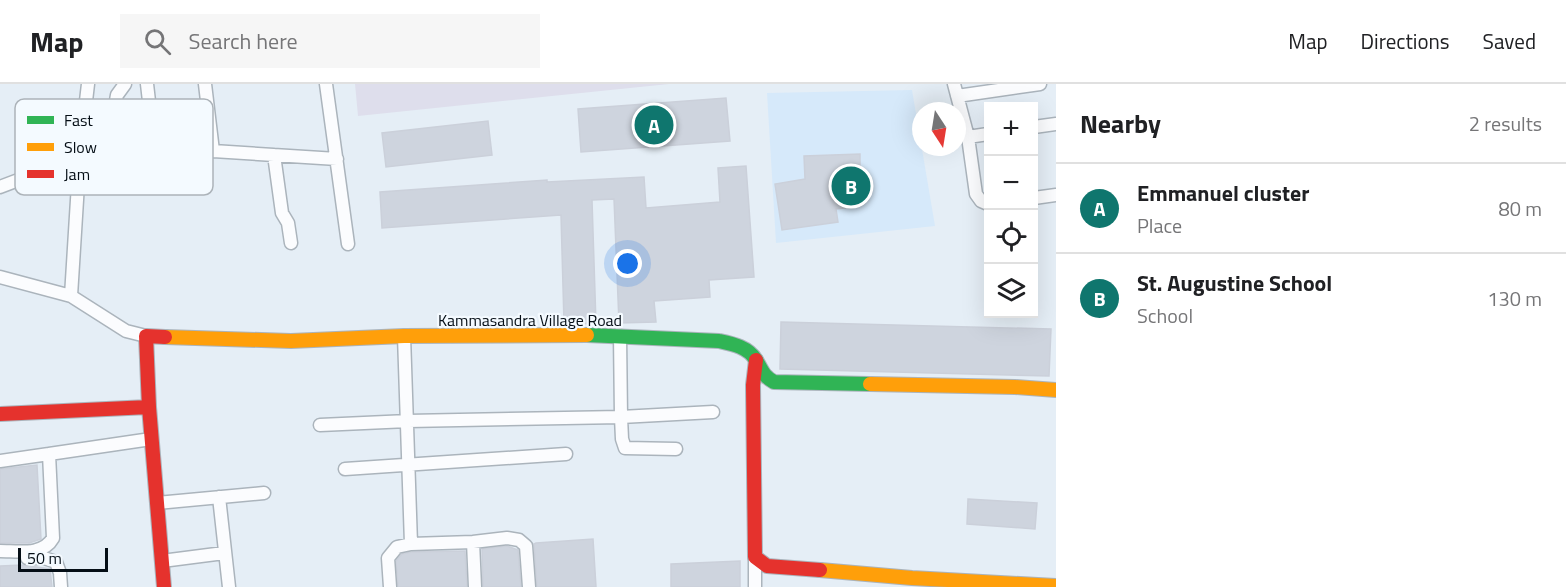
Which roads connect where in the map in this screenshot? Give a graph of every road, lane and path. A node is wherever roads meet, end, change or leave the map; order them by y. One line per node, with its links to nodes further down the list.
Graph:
1 (88, 84): 8 (street)
2 (125, 84): 9 (street)
3 (147, 84): 10 (street)
4 (205, 84): 11 (street)
5 (326, 84): 18 (street)
6 (1040, 84): 7 (street)
7 (956, 90): 15 (street)
8 (86, 99)
9 (116, 99)
10 (149, 99)
11 (207, 99)
12 (1056, 124): 13 (street)
13 (1038, 126)
14 (984, 135): 15 (street)
15 (968, 137): 24 (street)
16 (213, 151): 17 (street)
17 (274, 155): 18 (street); 25 (street)
18 (336, 159): 26 (street)
19 (15, 181): 20 (street)
20 (0, 187)
21 (77, 195): 28 (street)
22 (1056, 195): 23 (street)
23 (1038, 197)
24 (984, 202)
25 (291, 243)
26 (348, 244)
27 (0, 277): 28 (street, Kammasandra Village Road)
28 (71, 296): 29 (street, Kammasandra Village Road)
29 (147, 336): 30 (street, Kammasandra Village Road); 34 (street)
30 (404, 336): 31 (street, Kammasandra Village Road); 38 (street)
31 (620, 336): 32 (street, Kammasandra Village Road); 37 (street)
32 (756, 360): 33 (street, Kammasandra Village Road); 54 (street)
33 (1056, 390)
34 (149, 407): 36 (street); 40 (street)
35 (713, 412): 37 (street)
36 (0, 414)
37 (621, 417): 38 (street); 41 (street)
38 (408, 421): 39 (street); 45 (street)
39 (320, 425)
40 (151, 439): 42 (street); 49 (street)
41 (676, 449)
42 (50, 454): 44 (street); 52 (street)
43 (566, 454): 45 (street)
44 (0, 460)
45 (409, 464): 46 (street); 51 (street)
46 (345, 469)
47 (264, 493): 48 (street)
48 (219, 497): 49 (street); 53 (street)
49 (157, 503): 56 (street)
50 (473, 542): 51 (street); 62 (street); 63 (street)
51 (411, 544): 61 (street)
52 (0, 551)
53 (224, 553): 56 (street); 60 (street)
54 (755, 557): 57 (street); 64 (street)
55 (0, 558): 58 (street)
56 (162, 561): 59 (street)
57 (1056, 586)
58 (61, 587)
59 (164, 587)
60 (229, 587)
61 (390, 587)
62 (476, 587)
63 (529, 587)
64 (756, 587)

